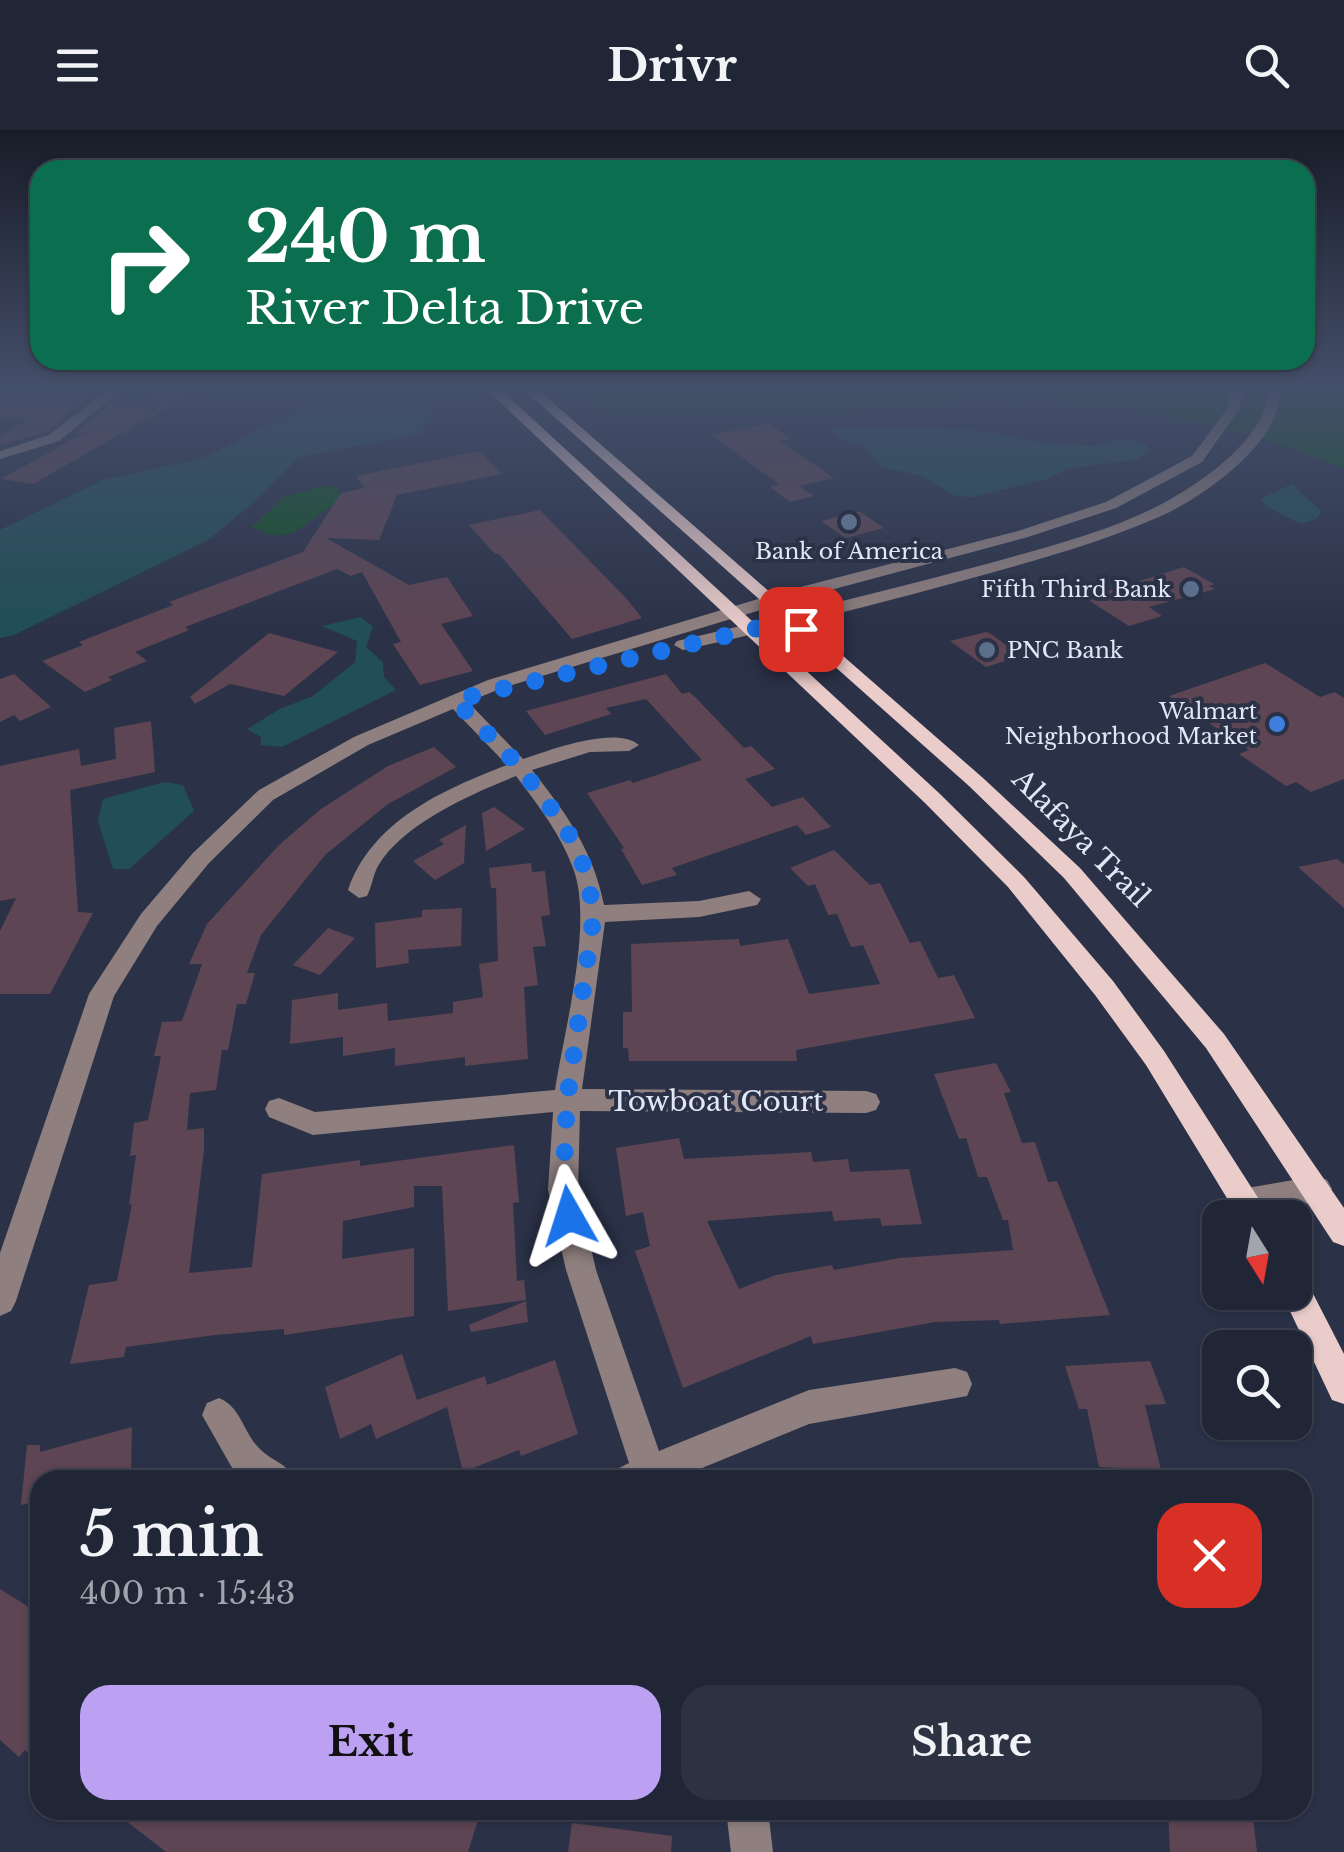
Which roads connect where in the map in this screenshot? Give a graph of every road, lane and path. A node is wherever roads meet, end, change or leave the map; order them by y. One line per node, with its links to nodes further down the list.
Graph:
1 (577, 468): 6 (main road)
2 (619, 468): 5 (main road, Alafaya Trail)
3 (1179, 468): 5 (street)
4 (1225, 468): 7 (street)
5 (770, 601): 6 (street); 7 (main road, Alafaya Trail)
6 (732, 613): 8 (main road); 9 (street)
7 (792, 620): 8 (street); 18 (main road, Alafaya Trail)
8 (750, 629): 9 (street); 19 (main road)
9 (455, 700): 11 (street); 22 (street)
10 (628, 745): 11 (street)
11 (519, 766): 12 (street); 14 (street)
12 (359, 890)
13 (748, 899): 14 (street)
14 (594, 914): 15 (street)
15 (567, 1100): 16 (street, Towboat Court); 17 (street, Towboat Court); 28 (street)
16 (866, 1102)
17 (278, 1109)
18 (1318, 1190): 20 (street); 21 (main road, Alafaya Trail)
19 (1245, 1200)
20 (1284, 1200)
21 (1344, 1233)
22 (0, 1300)
23 (1305, 1310): 25 (main road)
24 (956, 1384): 29 (street)
25 (1344, 1388)
26 (218, 1415): 27 (street)
27 (261, 1470)
28 (642, 1470)
29 (661, 1470)
30 (748, 1820): 31 (street)
31 (752, 1852)

